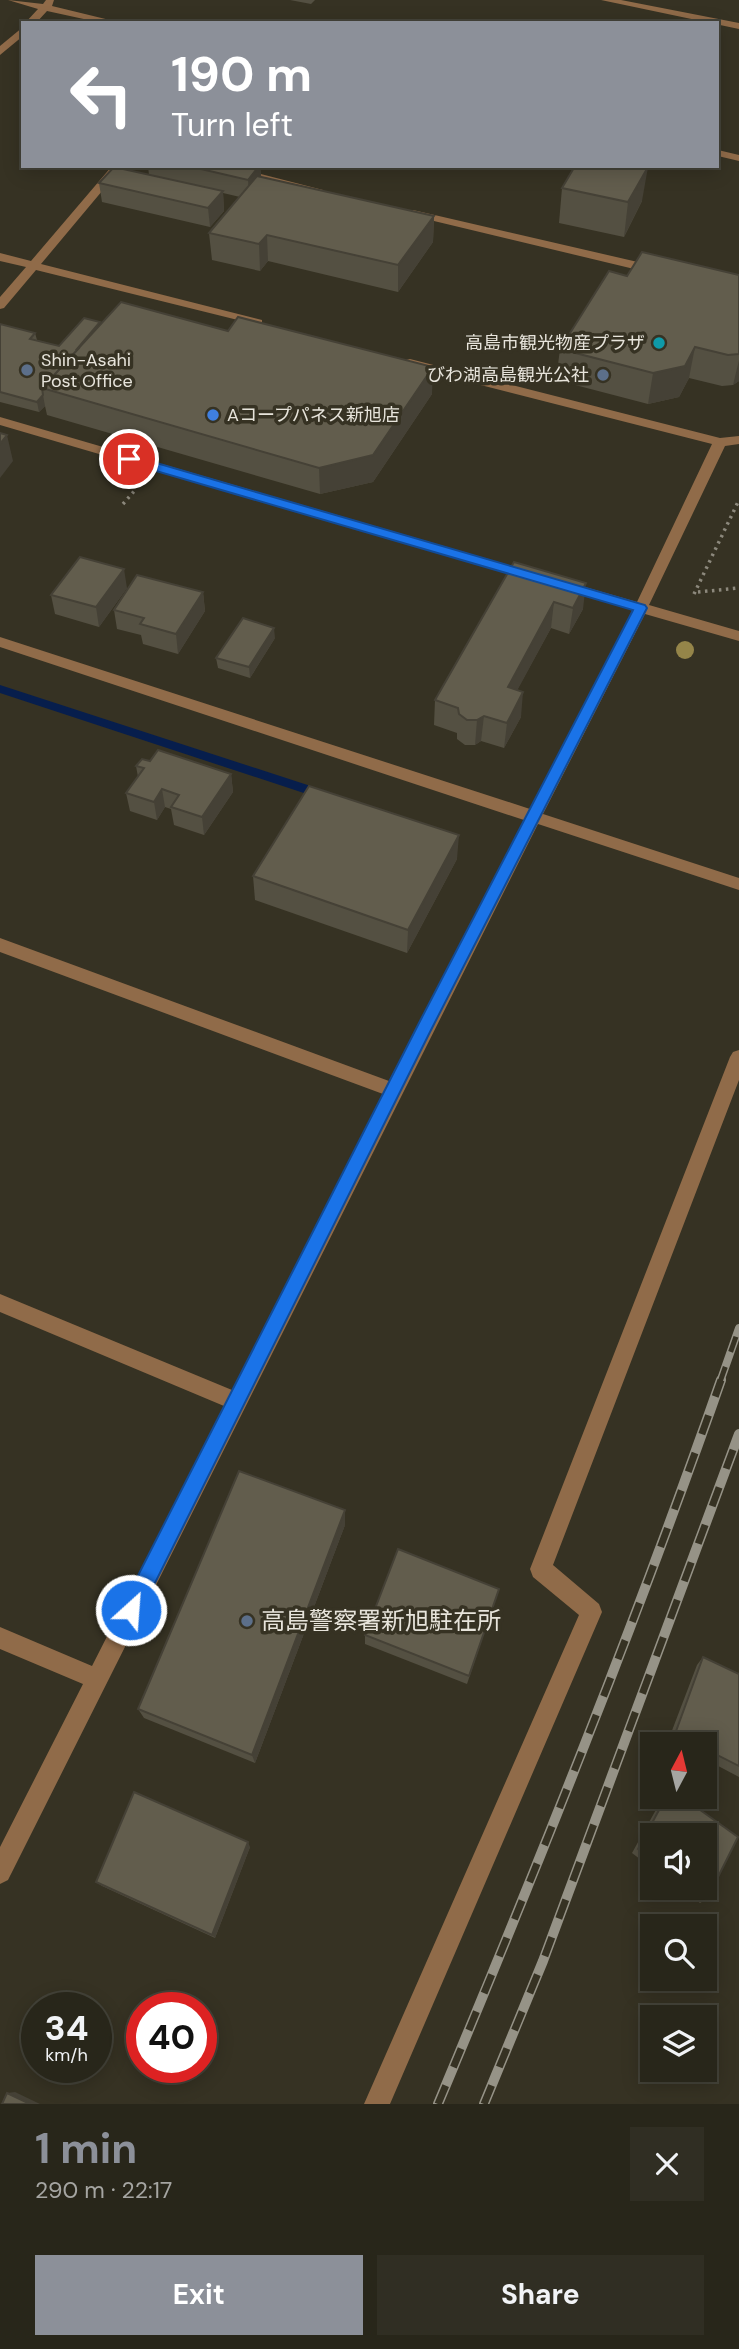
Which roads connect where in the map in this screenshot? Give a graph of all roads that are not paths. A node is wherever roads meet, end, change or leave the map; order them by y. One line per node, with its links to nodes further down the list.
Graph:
1 (13, 0): 3 (street)
2 (606, 0): 6 (street)
3 (49, 4): 4 (street); 5 (street)
4 (32, 21)
5 (110, 21)
6 (713, 21)
7 (719, 22): 8 (street)
8 (739, 26)
9 (21, 32): 10 (street)
10 (0, 52)
11 (719, 153): 12 (street)
12 (739, 158)
13 (116, 168): 18 (street)
14 (223, 168): 15 (street)
15 (336, 195)
16 (403, 211): 19 (street)
17 (0, 257): 18 (street)
18 (33, 266): 20 (street); 21 (street)
19 (672, 274)
20 (0, 305)
21 (276, 328)
22 (397, 359): 25 (street)
23 (0, 421): 26 (street)
24 (739, 440): 25 (street)
25 (720, 442): 26 (street)
26 (641, 608): 27 (street); 29 (street)
27 (739, 636)
28 (0, 642): 29 (street)
29 (532, 817): 30 (street); 33 (street)
30 (739, 884)
31 (0, 945): 33 (street)
32 (739, 1057): 39 (street)
33 (393, 1090): 35 (street)
34 (0, 1303): 35 (street)
35 (236, 1401): 37 (street)
36 (0, 1638): 37 (street)
37 (97, 1679): 38 (street)
38 (0, 1872)
39 (377, 2104)

